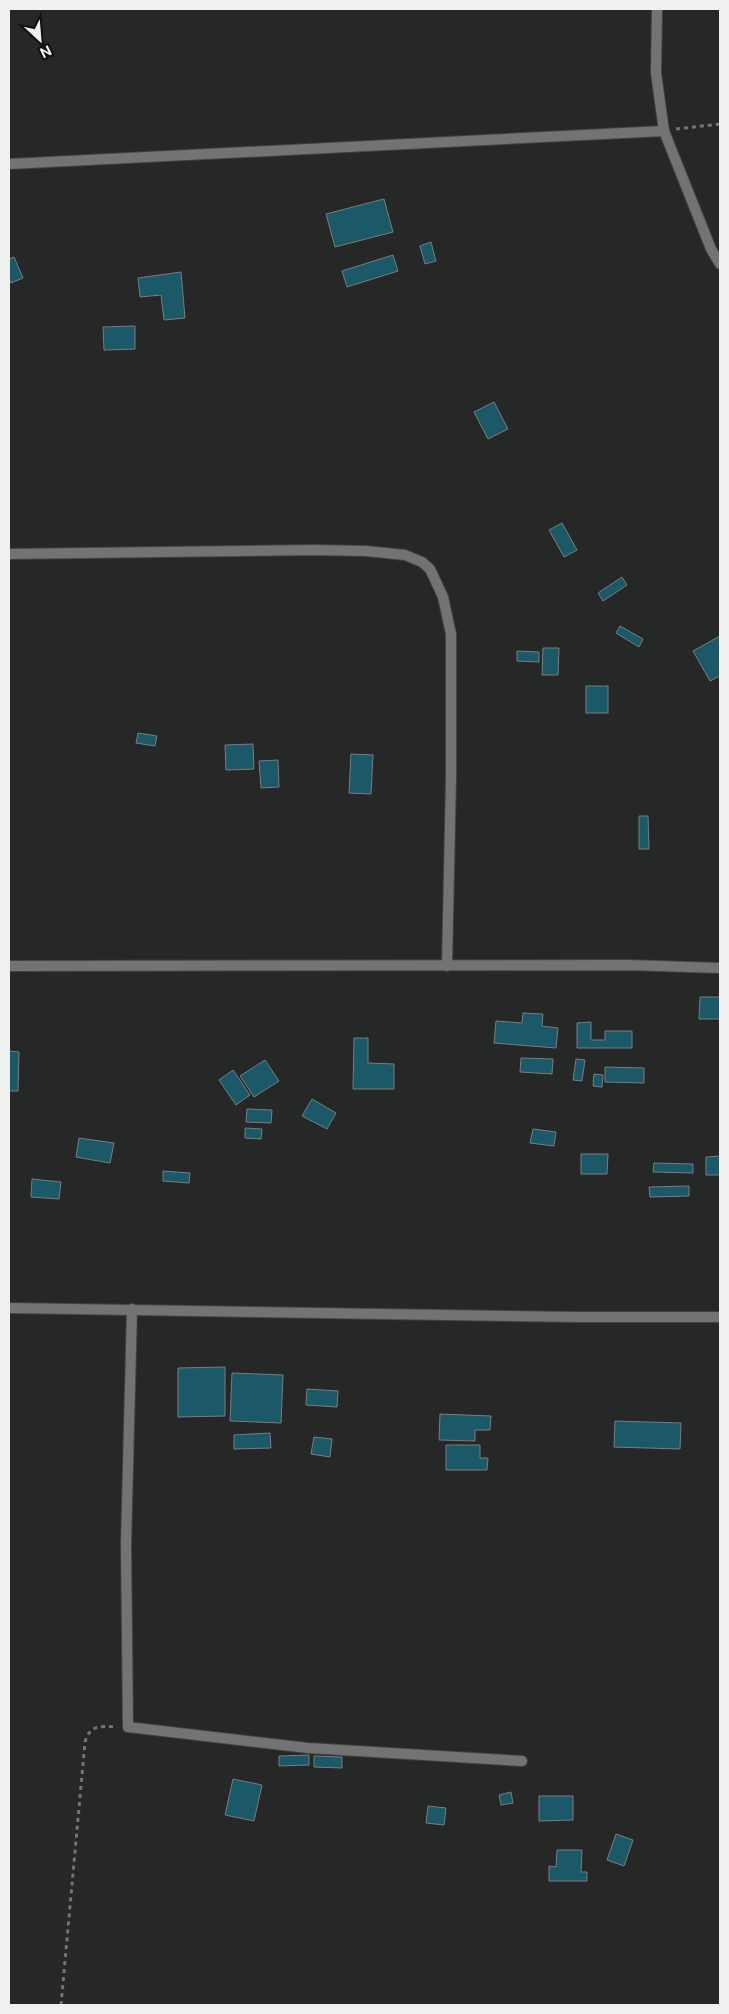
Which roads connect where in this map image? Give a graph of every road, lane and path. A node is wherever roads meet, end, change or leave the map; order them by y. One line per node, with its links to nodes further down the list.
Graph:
1 (657, 9): 3 (street)
2 (720, 124): 3 (path)
3 (664, 131): 4 (street); 5 (street)
4 (9, 164)
5 (720, 264)
6 (9, 554): 8 (street)
7 (9, 966): 8 (street)
8 (447, 966): 9 (street)
9 (720, 968)
10 (9, 1308): 11 (street)
11 (132, 1309): 12 (street); 13 (street)
12 (720, 1317)
13 (128, 1727): 14 (street); 15 (path)
14 (522, 1761)
15 (61, 2005)

